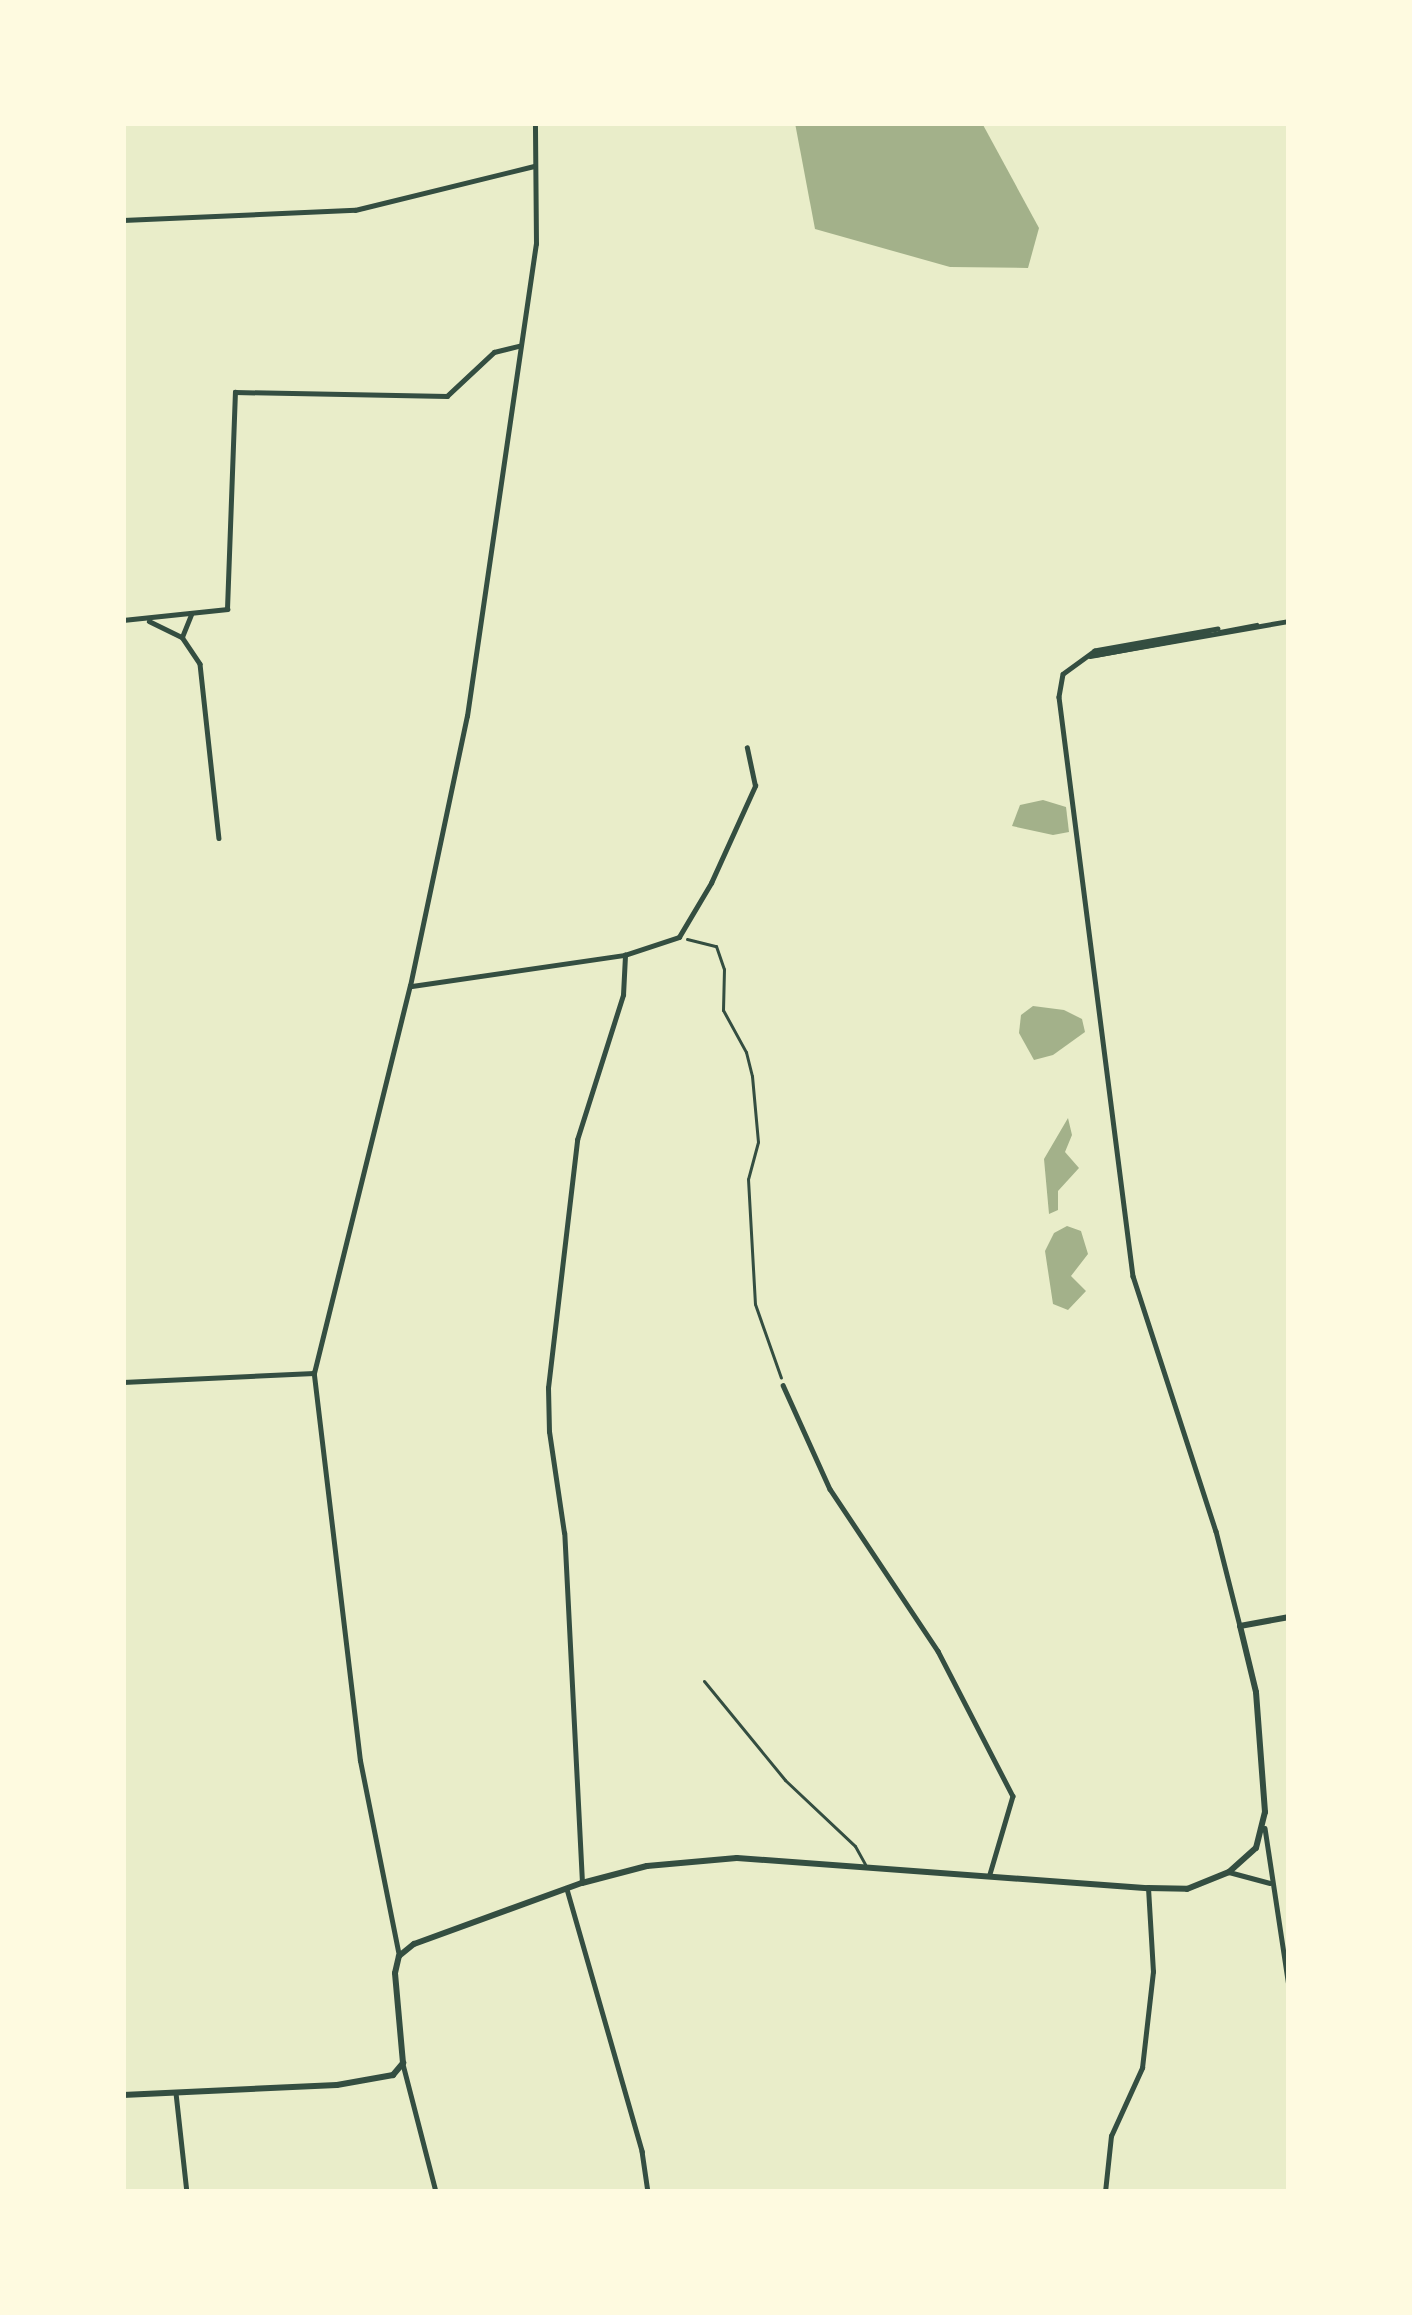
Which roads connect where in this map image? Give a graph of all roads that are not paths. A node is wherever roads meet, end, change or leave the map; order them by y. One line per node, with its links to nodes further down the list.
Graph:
1 (535, 123): 2 (street)
2 (535, 166): 3 (street); 4 (street)
3 (123, 220)
4 (520, 346): 5 (street); 14 (street)
5 (191, 615): 7 (street); 9 (street)
6 (123, 620): 7 (street)
7 (148, 621): 9 (street)
8 (1289, 621): 10 (street)
9 (182, 637): 12 (street)
10 (1080, 658): 10 (street); 10 (street); 19 (street)
11 (747, 748): 13 (street)
12 (219, 838)
13 (625, 955): 14 (street); 25 (street)
14 (410, 986): 15 (street)
15 (314, 1372): 16 (street); 29 (street)
16 (123, 1382)
17 (783, 1385): 24 (street)
18 (1289, 1617): 19 (street)
19 (1240, 1626): 21 (street)
20 (704, 1681): 22 (lane)
21 (1264, 1828): 23 (street); 26 (street)
22 (866, 1866): 24 (street); 25 (street)
23 (1229, 1873): 26 (street); 28 (street)
24 (990, 1874): 28 (street)
25 (582, 1883): 27 (street)
26 (1272, 1884): 30 (street)
27 (567, 1888): 29 (street); 36 (street)
28 (1148, 1888): 37 (street)
29 (399, 1956): 31 (street)
30 (1289, 1986)
31 (403, 2062): 32 (street); 35 (street)
32 (176, 2093): 33 (street); 34 (street)
33 (123, 2095)
34 (187, 2192)
35 (436, 2192)
36 (648, 2192)
37 (1105, 2192)

